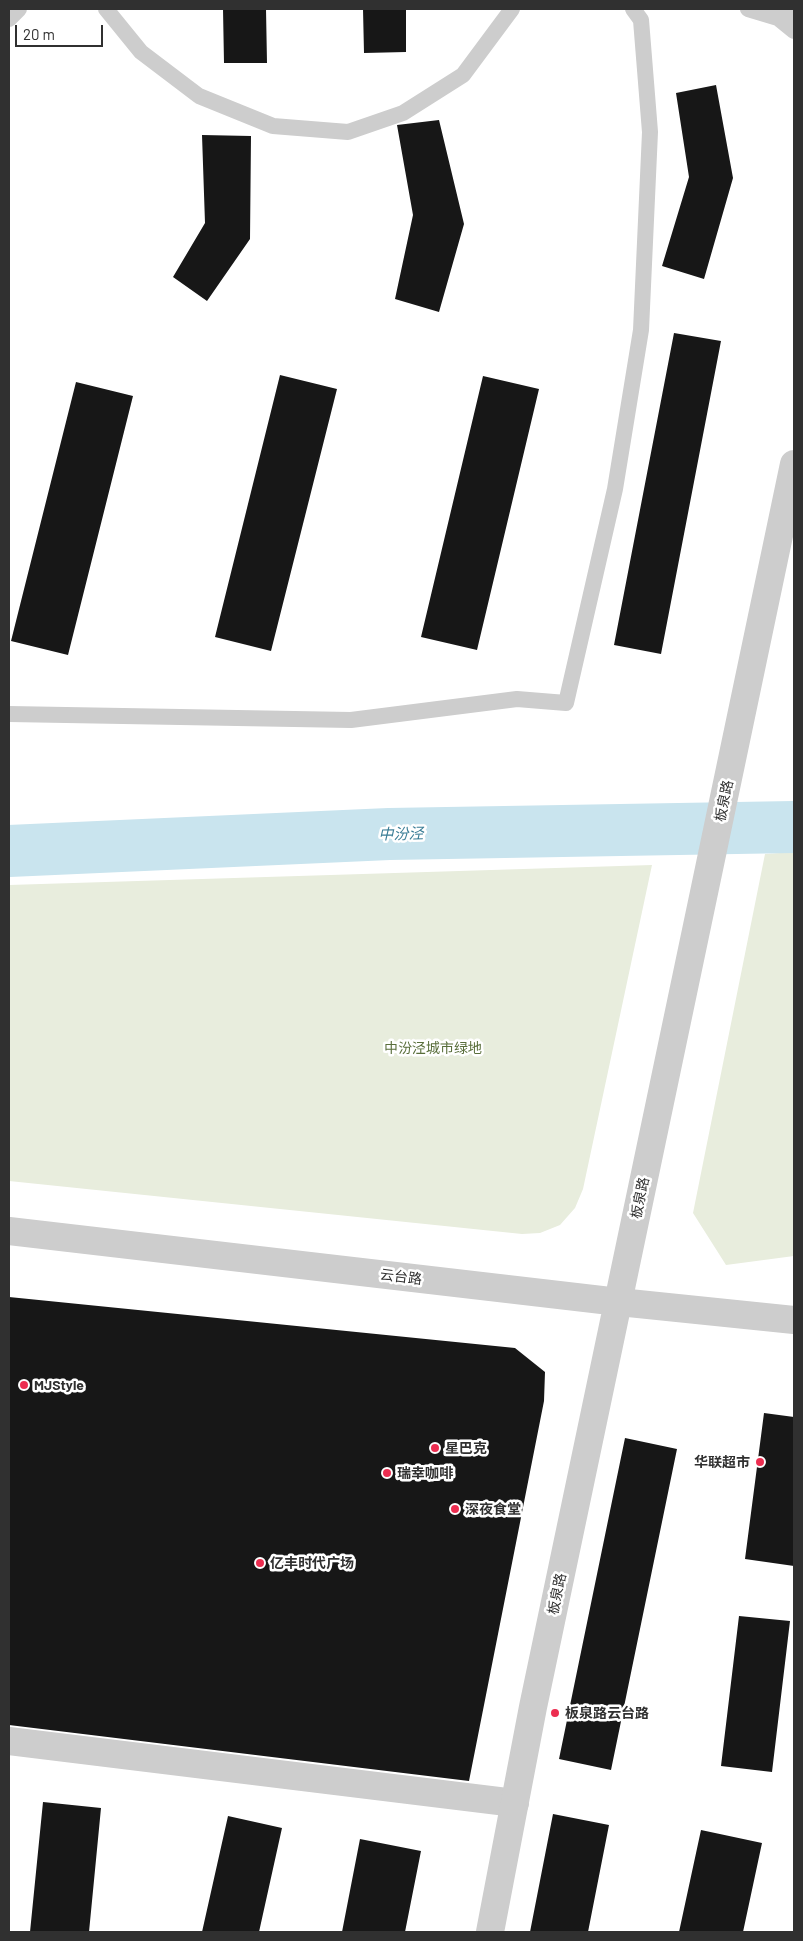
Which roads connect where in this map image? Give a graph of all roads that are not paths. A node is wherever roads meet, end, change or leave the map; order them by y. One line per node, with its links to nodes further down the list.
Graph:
1 (18, 9): 8 (lane)
2 (106, 9): 3 (lane)
3 (512, 9)
4 (633, 9): 11 (lane)
5 (748, 9): 7 (lane)
6 (794, 10): 7 (lane)
7 (778, 18): 9 (lane)
8 (9, 19)
9 (794, 30)
10 (794, 464): 13 (street, 板泉路)
11 (9, 714)
12 (9, 1232): 13 (street, 云台路)
13 (618, 1302): 14 (street, 云台路); 16 (street, 板泉路)
14 (794, 1320)
15 (9, 1741): 16 (street)
16 (515, 1804): 17 (street, 板泉路)
17 (490, 1932)

